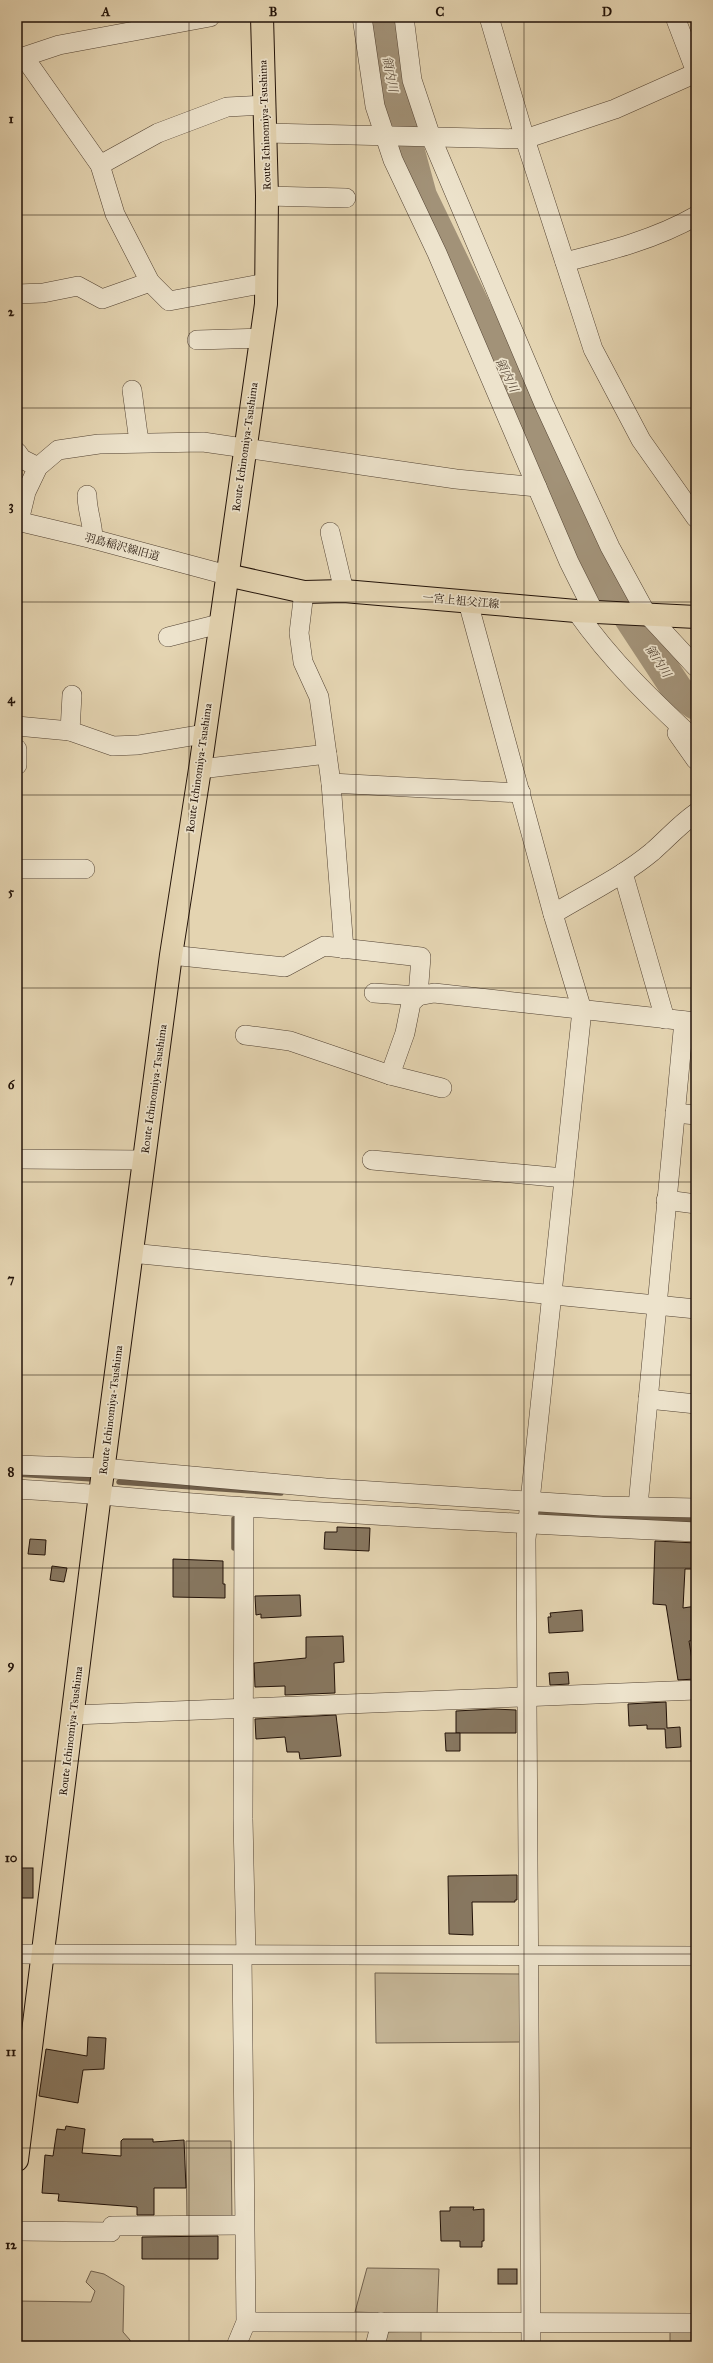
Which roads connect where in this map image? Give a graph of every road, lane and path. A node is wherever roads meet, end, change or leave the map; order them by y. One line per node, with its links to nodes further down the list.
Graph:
1 (207, 17): 7 (street)
2 (262, 17): 9 (main road, Route Ichinomiya-Tsushima)
3 (362, 17): 11 (street)
4 (404, 17): 12 (street)
5 (490, 17): 13 (street)
6 (675, 17): 8 (street)
7 (21, 58): 14 (street)
8 (696, 72): 13 (street)
9 (265, 105): 10 (main road, Route Ichinomiya-Tsushima); 14 (street)
10 (266, 133): 11 (street); 15 (main road, Route Ichinomiya-Tsushima)
11 (385, 136): 12 (street); 29 (street)
12 (428, 137): 13 (street); 40 (street)
13 (525, 139): 18 (street)
14 (100, 165): 19 (street)
15 (267, 196): 16 (street); 20 (main road, Route Ichinomiya-Tsushima)
16 (346, 198)
17 (696, 216): 18 (street)
18 (564, 262): 31 (street)
19 (150, 282): 20 (street); 21 (street)
20 (266, 283): 22 (main road, Route Ichinomiya-Tsushima)
21 (17, 294)
22 (261, 338): 23 (street); 26 (main road, Route Ichinomiya-Tsushima)
23 (197, 340)
24 (132, 390): 25 (street)
25 (139, 442): 26 (street); 28 (street)
26 (245, 447): 29 (street); 35 (main road, Route Ichinomiya-Tsushima)
27 (17, 452): 28 (street)
28 (38, 467): 32 (street)
29 (537, 487): 39 (street)
30 (81, 505): 34 (street)
31 (696, 518)
32 (18, 521): 34 (street, 羽島稲沢線旧道)
33 (330, 532): 36 (street)
34 (93, 539): 35 (street, 羽島稲沢線旧道)
35 (227, 575): 37 (main road, 一宮上祖父江線); 42 (main road, Route Ichinomiya-Tsushima)
36 (344, 591): 37 (main road, 一宮上祖父江線); 38 (main road, 一宮上祖父江線)
37 (304, 592): 52 (street)
38 (468, 602): 39 (main road, 一宮上祖父江線); 57 (street)
39 (589, 611): 40 (main road, 一宮上祖父江線); 46 (street)
40 (643, 613): 41 (main road, 一宮上祖父江線); 44 (street)
41 (696, 617)
42 (219, 624): 43 (street); 49 (main road, Route Ichinomiya-Tsushima)
43 (168, 637)
44 (696, 667)
45 (72, 695): 48 (street)
46 (652, 700): 50 (street); 53 (street)
47 (17, 726): 48 (street)
48 (70, 731): 49 (street)
49 (204, 734): 55 (main road, Route Ichinomiya-Tsushima)
50 (696, 741)
51 (17, 749): 54 (street)
52 (327, 754): 55 (street); 56 (street)
53 (696, 760)
54 (17, 765)
55 (200, 769): 64 (main road, Route Ichinomiya-Tsushima)
56 (330, 783): 57 (street); 63 (street)
57 (521, 793): 62 (street)
58 (696, 813): 61 (street)
59 (17, 869): 60 (street)
60 (85, 869)
61 (622, 873): 62 (street); 68 (street)
62 (553, 914): 67 (street)
63 (344, 949): 64 (street); 66 (street)
64 (171, 954): 76 (main road, Route Ichinomiya-Tsushima)
65 (374, 992): 66 (street)
66 (418, 996): 67 (street); 71 (street)
67 (582, 1010): 68 (street); 78 (street)
68 (665, 1019): 69 (street)
69 (690, 1022): 73 (street)
70 (245, 1035): 71 (street)
71 (390, 1074): 72 (street)
72 (442, 1088)
73 (675, 1113): 74 (street); 79 (street)
74 (696, 1115)
75 (17, 1159): 76 (street)
76 (143, 1160): 81 (main road, Route Ichinomiya-Tsushima)
77 (372, 1160): 78 (street)
78 (564, 1178): 82 (street)
79 (666, 1200): 80 (street); 83 (street)
80 (696, 1204)
81 (131, 1253): 82 (street); 88 (main road, Route Ichinomiya-Tsushima)
82 (553, 1294): 83 (street); 91 (street)
83 (657, 1305): 84 (street); 85 (street)
84 (696, 1309)
85 (648, 1399): 86 (street); 92 (street)
86 (696, 1404)
87 (17, 1465): 88 (street)
88 (103, 1468): 90 (main road, Route Ichinomiya-Tsushima); 91 (street)
89 (17, 1489): 90 (street)
90 (100, 1494): 93 (street); 100 (main road, Route Ichinomiya-Tsushima)
91 (530, 1501): 92 (street); 95 (street)
92 (638, 1506): 94 (street)
93 (244, 1507): 95 (street); 99 (street)
94 (696, 1508)
95 (527, 1524): 96 (street); 98 (street)
96 (696, 1532)
97 (696, 1690): 98 (street)
98 (526, 1696): 99 (street); 104 (street)
99 (244, 1710): 100 (street); 103 (street)
100 (73, 1715): 102 (main road, Route Ichinomiya-Tsushima)
101 (17, 1954): 102 (street)
102 (43, 1954): 103 (street); 106 (main road, Route Ichinomiya-Tsushima)
103 (244, 1955): 104 (street); 107 (street)
104 (528, 1955): 105 (street); 111 (street)
105 (696, 1956)
106 (17, 2160)
107 (244, 2225): 108 (street); 109 (street)
108 (17, 2231)
109 (246, 2322): 110 (street); 113 (street)
110 (381, 2322): 111 (street); 114 (street)
111 (530, 2322): 112 (street); 115 (street)
112 (696, 2323)
113 (236, 2346)
114 (375, 2346)
115 (530, 2346)

